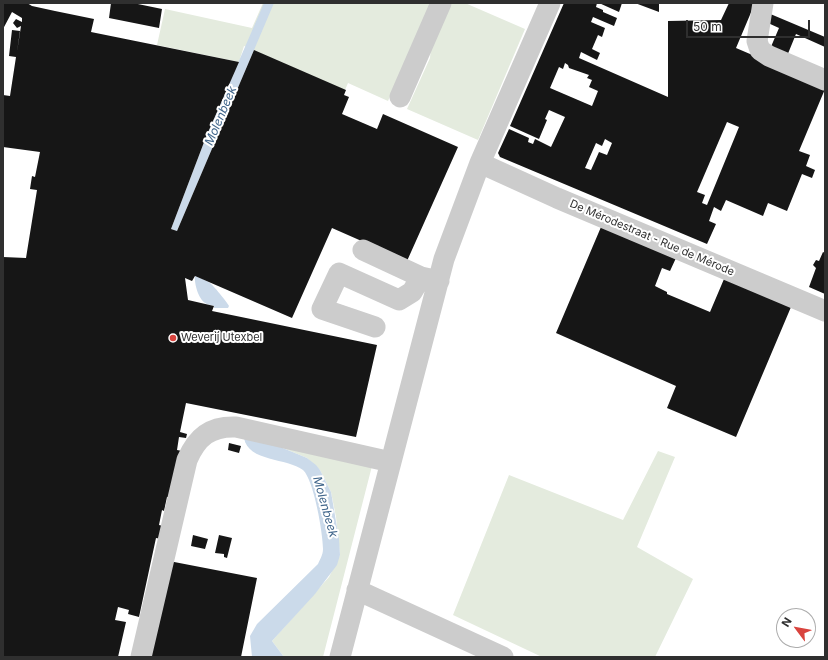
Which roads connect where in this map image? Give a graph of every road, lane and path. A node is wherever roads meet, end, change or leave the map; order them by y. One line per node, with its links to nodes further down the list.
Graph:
1 (441, 3): 5 (street)
2 (550, 3): 6 (street)
3 (763, 3): 4 (street)
4 (825, 80)
5 (400, 97)
6 (480, 163): 8 (street); 9 (street, De Mérodestraat - Rue de Mérode)
7 (363, 250): 8 (street)
8 (430, 279): 10 (street); 11 (street)
9 (825, 311)
10 (375, 327)
11 (391, 462): 12 (street); 13 (street)
12 (357, 590): 14 (street); 15 (street)
13 (141, 657)
14 (340, 657)
15 (503, 657)

